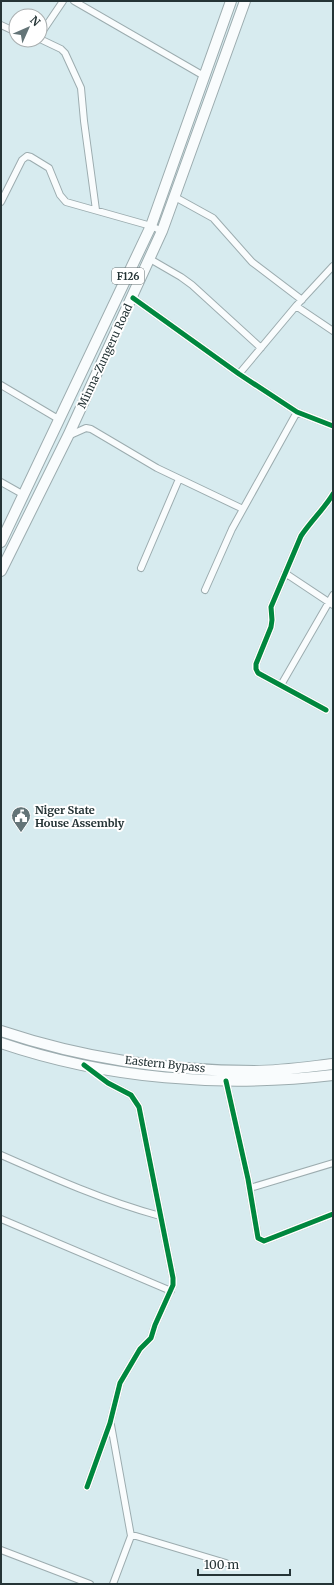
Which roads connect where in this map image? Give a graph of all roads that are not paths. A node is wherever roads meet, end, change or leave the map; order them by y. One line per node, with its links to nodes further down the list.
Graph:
1 (62, 1): 5 (street)
2 (74, 1): 7 (street)
3 (231, 1): 7 (main road, Minna-Zungeru Road / F126)
4 (245, 1): 8 (main road, Minna-Zungeru Road / F126)
5 (48, 22)
6 (48, 43): 10 (street)
7 (204, 76): 11 (main road, Minna-Zungeru Road / F126)
8 (175, 197): 12 (main road, Minna-Zungeru Road / F126); 16 (street)
9 (1, 202): 10 (street)
10 (96, 210): 11 (street)
11 (151, 226): 12 (street); 23 (main road, Minna-Zungeru Road / F126)
12 (162, 231): 13 (main road, Minna-Zungeru Road / F126)
13 (150, 259): 15 (main road, Minna-Zungeru Road / F126); 19 (street)
14 (333, 267): 16 (street)
15 (132, 298): 20 (street); 25 (main road, Minna-Zungeru Road / F126)
16 (302, 300): 17 (street)
17 (296, 306): 18 (street); 19 (street)
18 (333, 331)
19 (261, 348): 20 (street)
20 (239, 374): 22 (street)
21 (1, 385): 23 (street)
22 (297, 412): 24 (street); 30 (street)
23 (60, 420): 29 (main road, Minna-Zungeru Road / F126)
24 (333, 426)
25 (68, 436): 26 (street); 33 (main road, Minna-Zungeru Road / F126)
26 (179, 479): 30 (street); 32 (street)
27 (1, 482): 29 (street)
28 (333, 494): 34 (street)
29 (24, 495): 31 (main road, Minna-Zungeru Road / F126)
30 (243, 509): 35 (street)
31 (1, 542)
32 (141, 568)
33 (1, 571)
34 (285, 573): 37 (street); 38 (street)
35 (205, 590)
36 (333, 595): 37 (street)
37 (331, 604): 38 (street)
38 (281, 685): 39 (street)
39 (326, 710)
40 (1, 1031): 42 (main road, Eastern Bypass)
41 (1, 1043): 43 (main road, Eastern Bypass)
42 (333, 1064)
43 (84, 1065): 45 (main road, Eastern Bypass); 50 (street)
44 (333, 1075): 45 (main road, Eastern Bypass)
45 (226, 1081): 48 (street)
46 (1, 1155): 50 (street)
47 (333, 1163): 48 (street)
48 (250, 1188): 49 (street)
49 (333, 1214)
50 (160, 1216): 52 (street)
51 (1, 1219): 52 (street)
52 (171, 1291): 53 (street)
53 (110, 1423): 54 (street); 55 (street)
54 (86, 1487)
55 (131, 1536): 57 (street); 59 (street)
56 (1, 1550): 58 (street)
57 (226, 1563)
58 (90, 1584)
59 (113, 1584)

